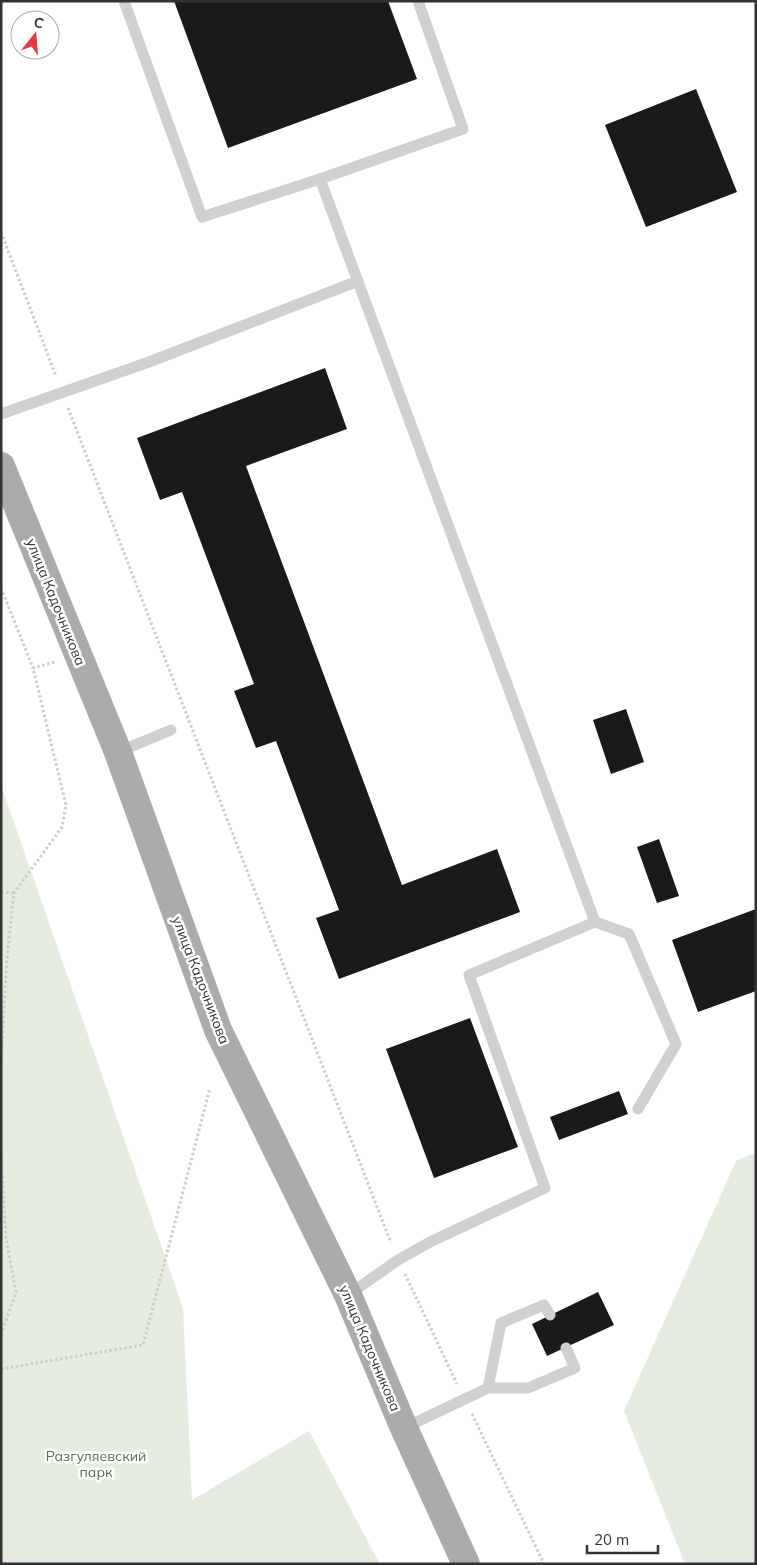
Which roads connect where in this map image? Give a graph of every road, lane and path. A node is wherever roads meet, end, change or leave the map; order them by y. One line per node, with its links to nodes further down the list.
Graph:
1 (124, 1): 3 (lane)
2 (418, 1): 3 (lane)
3 (320, 179): 5 (lane)
4 (1, 232): 6 (path)
5 (358, 281): 6 (lane); 16 (lane)
6 (62, 391): 7 (lane); 21 (path)
7 (1, 414)
8 (1, 466): 10 (main road, улица Кадочникова)
9 (1, 588): 11 (path)
10 (77, 656): 11 (path); 13 (main road, улица Кадочникова)
11 (33, 668): 15 (path)
12 (170, 730): 13 (lane)
13 (118, 752): 22 (main road, улица Кадочникова)
14 (1, 892): 15 (path)
15 (14, 893): 17 (path)
16 (596, 922): 19 (lane); 21 (lane)
17 (1, 1063)
18 (210, 1088): 26 (path)
19 (638, 1109)
20 (1, 1151): 24 (path)
21 (398, 1260): 22 (lane); 28 (path)
22 (348, 1295): 29 (main road, улица Кадочникова)
23 (550, 1315): 27 (lane)
24 (1, 1334)
25 (566, 1348): 27 (lane)
26 (1, 1369)
27 (488, 1388): 28 (lane)
28 (465, 1399): 29 (lane); 31 (path)
29 (404, 1428): 30 (main road, улица Кадочникова)
30 (466, 1564)
31 (544, 1564)

